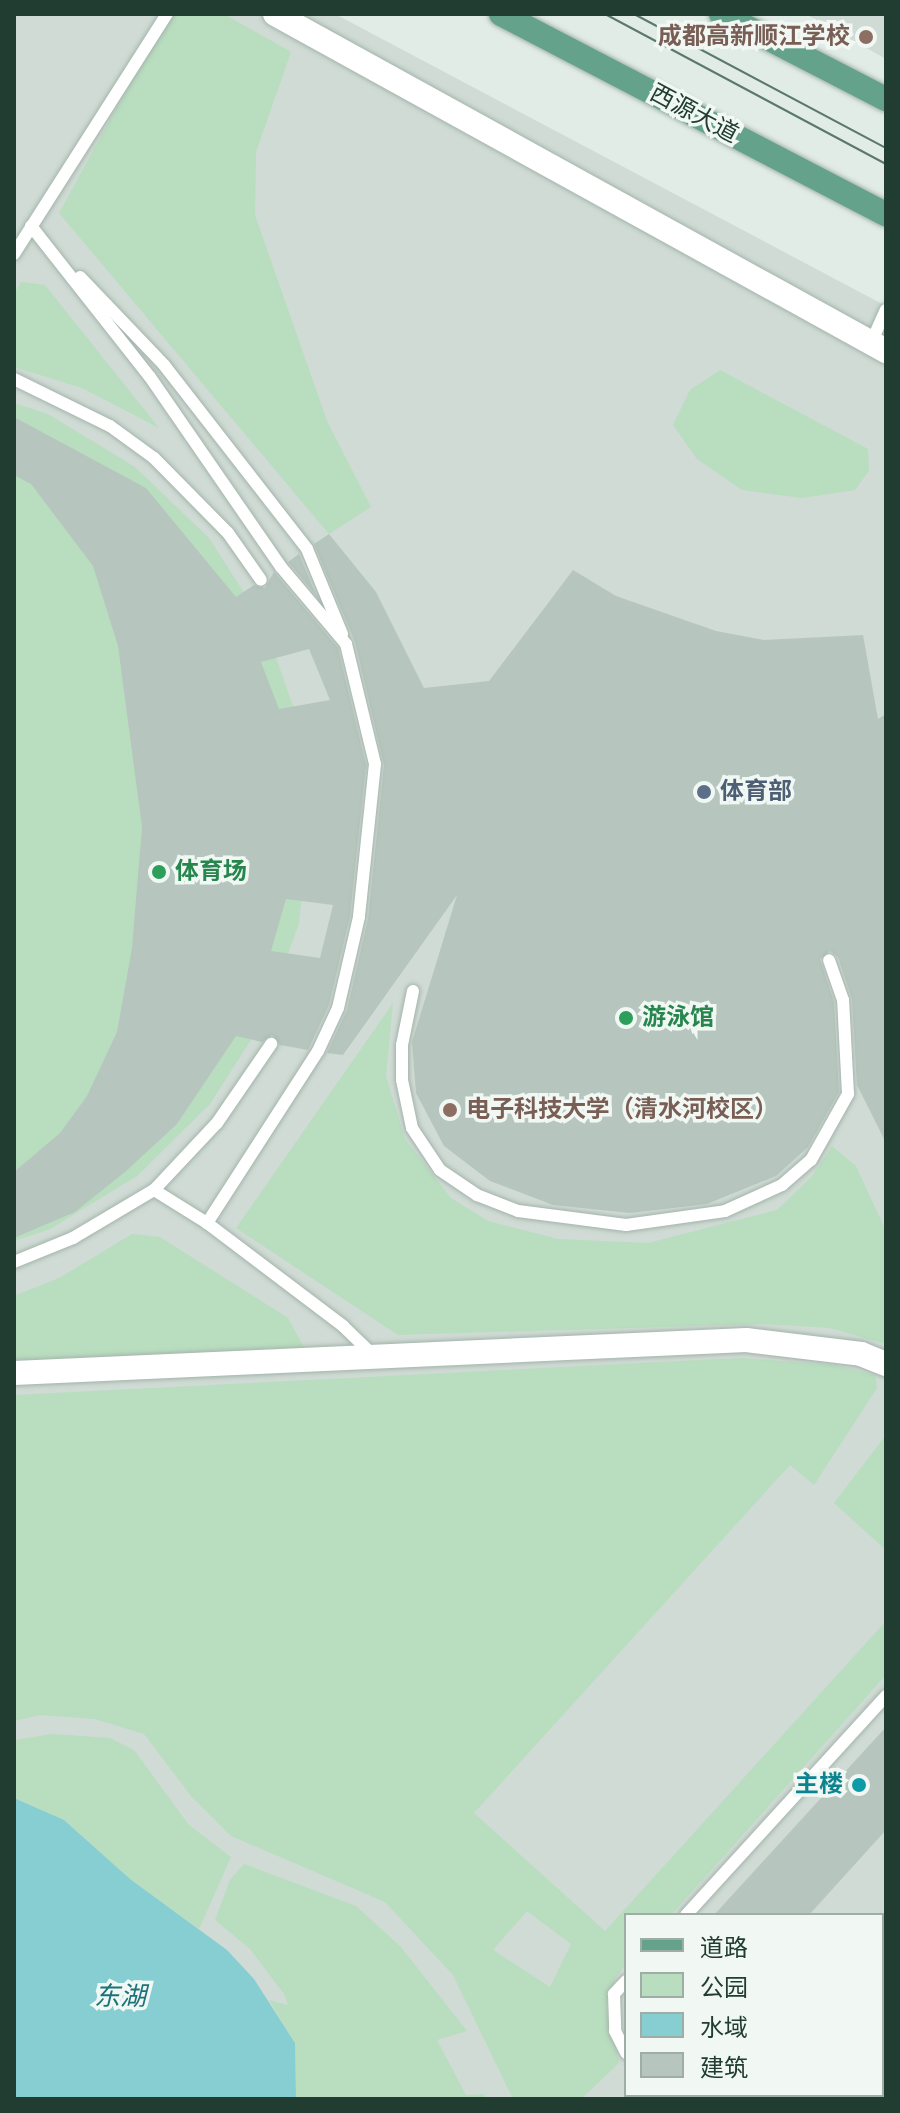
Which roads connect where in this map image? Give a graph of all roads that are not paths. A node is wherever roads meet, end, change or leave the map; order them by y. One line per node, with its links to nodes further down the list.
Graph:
1 (167, 14): 7 (lane)
2 (275, 14): 10 (street)
3 (501, 14): 6 (main road, 西源大道)
4 (721, 14): 5 (main road)
5 (886, 99)
6 (886, 214)
7 (31, 226): 8 (lane); 13 (lane); 13 (lane)
8 (14, 254)
9 (886, 310): 10 (lane)
10 (878, 347)
11 (14, 379): 12 (lane)
12 (261, 580)
13 (346, 644): 18 (lane)
14 (829, 960): 15 (lane)
15 (413, 991)
16 (271, 1044): 17 (lane)
17 (154, 1190): 18 (lane); 19 (lane)
18 (207, 1223): 20 (lane)
19 (14, 1262)
20 (374, 1356): 21 (street); 22 (street)
21 (886, 1364)
22 (14, 1373)
23 (886, 1696): 24 (lane)
24 (688, 1913)
25 (624, 1983): 26 (lane)
26 (624, 2049)

